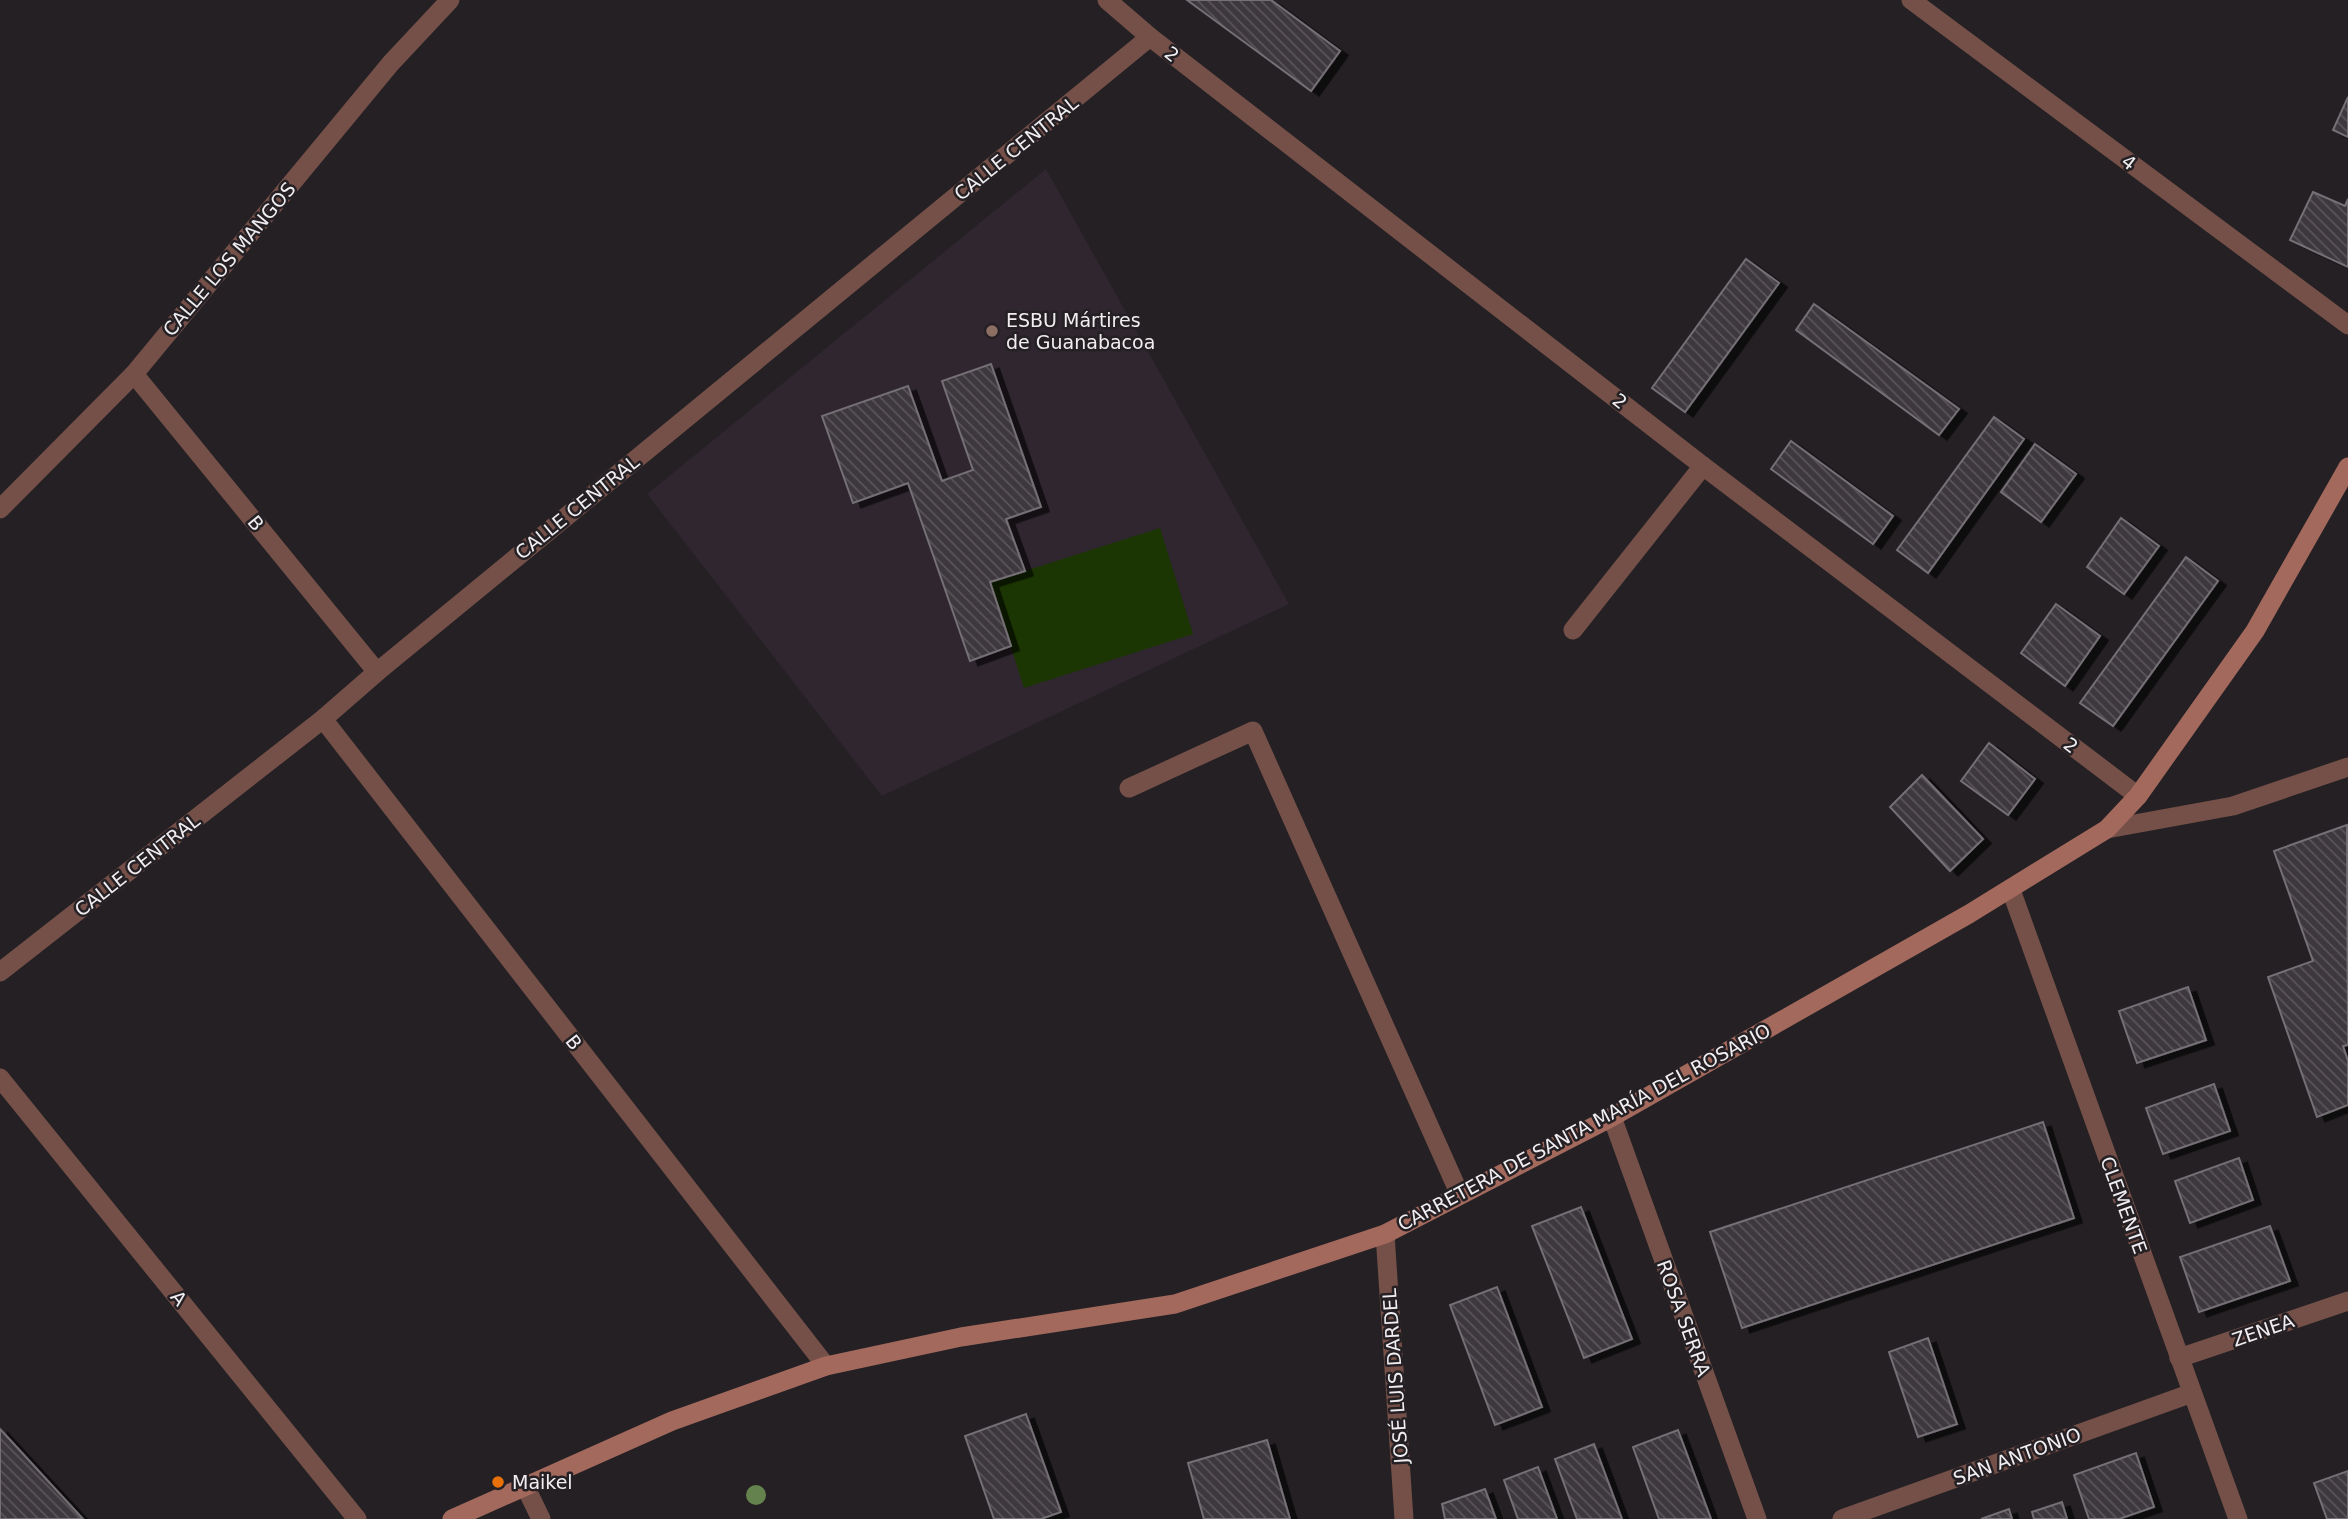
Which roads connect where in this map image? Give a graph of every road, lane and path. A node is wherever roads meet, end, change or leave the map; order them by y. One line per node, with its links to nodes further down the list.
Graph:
1 (450, 0): 6 (street, CALLE LOS MANGOS)
2 (1107, 0): 4 (street, 2)
3 (1911, 0): 5 (street, 4)
4 (1150, 37): 7 (street, 2); 11 (street, CALLE CENTRAL)
5 (2348, 325)
6 (134, 374): 9 (street, CALLE LOS MANGOS); 11 (street, B)
7 (1703, 466): 10 (street); 15 (street, 2)
8 (2347, 470): 15 (main road, CARRETERA DE SANTA MARÍA DEL ROSARIO)
9 (0, 509)
10 (1573, 630)
11 (377, 672): 12 (street, CALLE CENTRAL)
12 (323, 719): 18 (street, CALLE CENTRAL); 25 (street, B)
13 (2348, 767): 16 (street)
14 (1129, 788): 21 (street)
15 (2138, 796): 16 (main road, CARRETERA DE SANTA MARÍA DEL ROSARIO)
16 (2107, 829): 17 (main road, CARRETERA DE SANTA MARÍA DEL ROSARIO)
17 (2011, 890): 20 (main road, CARRETERA DE SANTA MARÍA DEL ROSARIO); 24 (street, CLEMENTE)
18 (0, 972)
19 (0, 1078): 28 (street, A)
20 (1612, 1117): 21 (main road, CARRETERA DE SANTA MARÍA DEL ROSARIO); 32 (street, ROSA SERRA)
21 (1460, 1195): 22 (main road, CARRETERA DE SANTA MARÍA DEL ROSARIO)
22 (1385, 1234): 25 (main road, CARRETERA DE SANTA MARÍA DEL ROSARIO); 31 (street, JOSÉ LUIS DARDEL)
23 (2348, 1301): 24 (street, ZENEA)
24 (2179, 1358): 26 (street, CLEMENTE)
25 (826, 1366): 27 (main road, CARRETERA DE SANTA MARÍA DEL ROSARIO)
26 (2192, 1393): 33 (street, SAN ANTONIO); 34 (street, CLEMENTE)
27 (526, 1488): 29 (main road, CARRETERA DE SANTA MARÍA DEL ROSARIO); 30 (street)
28 (357, 1519)
29 (452, 1519)
30 (541, 1519)
31 (1404, 1519)
32 (1757, 1519)
33 (1842, 1519)
34 (2238, 1519)

